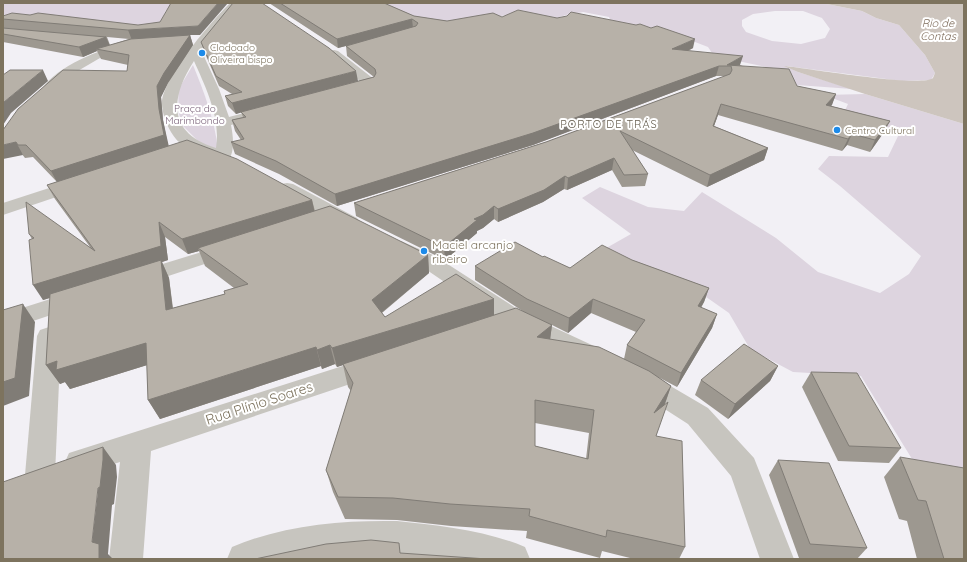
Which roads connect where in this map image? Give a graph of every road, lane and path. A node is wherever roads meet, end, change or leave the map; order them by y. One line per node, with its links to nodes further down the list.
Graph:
1 (235, 3): 3 (street)
2 (111, 40): 6 (street)
3 (192, 45): 8 (street); 8 (street)
4 (351, 50): 5 (street)
5 (337, 93)
6 (39, 98)
7 (274, 110): 8 (street)
8 (223, 123)
9 (94, 179): 11 (street)
10 (272, 179): 16 (street)
11 (3, 209)
12 (253, 242): 13 (street)
13 (118, 285)
14 (95, 293): 15 (street)
15 (50, 307): 17 (street); 20 (street, Rua Plínio Soares)
16 (517, 320): 18 (street); 24 (street)
17 (3, 323)
18 (486, 330)
19 (395, 360): 20 (street, Rua Plínio Soares)
20 (137, 443): 21 (street)
21 (126, 559)
22 (244, 559): 23 (street)
23 (513, 559)
24 (777, 559)

